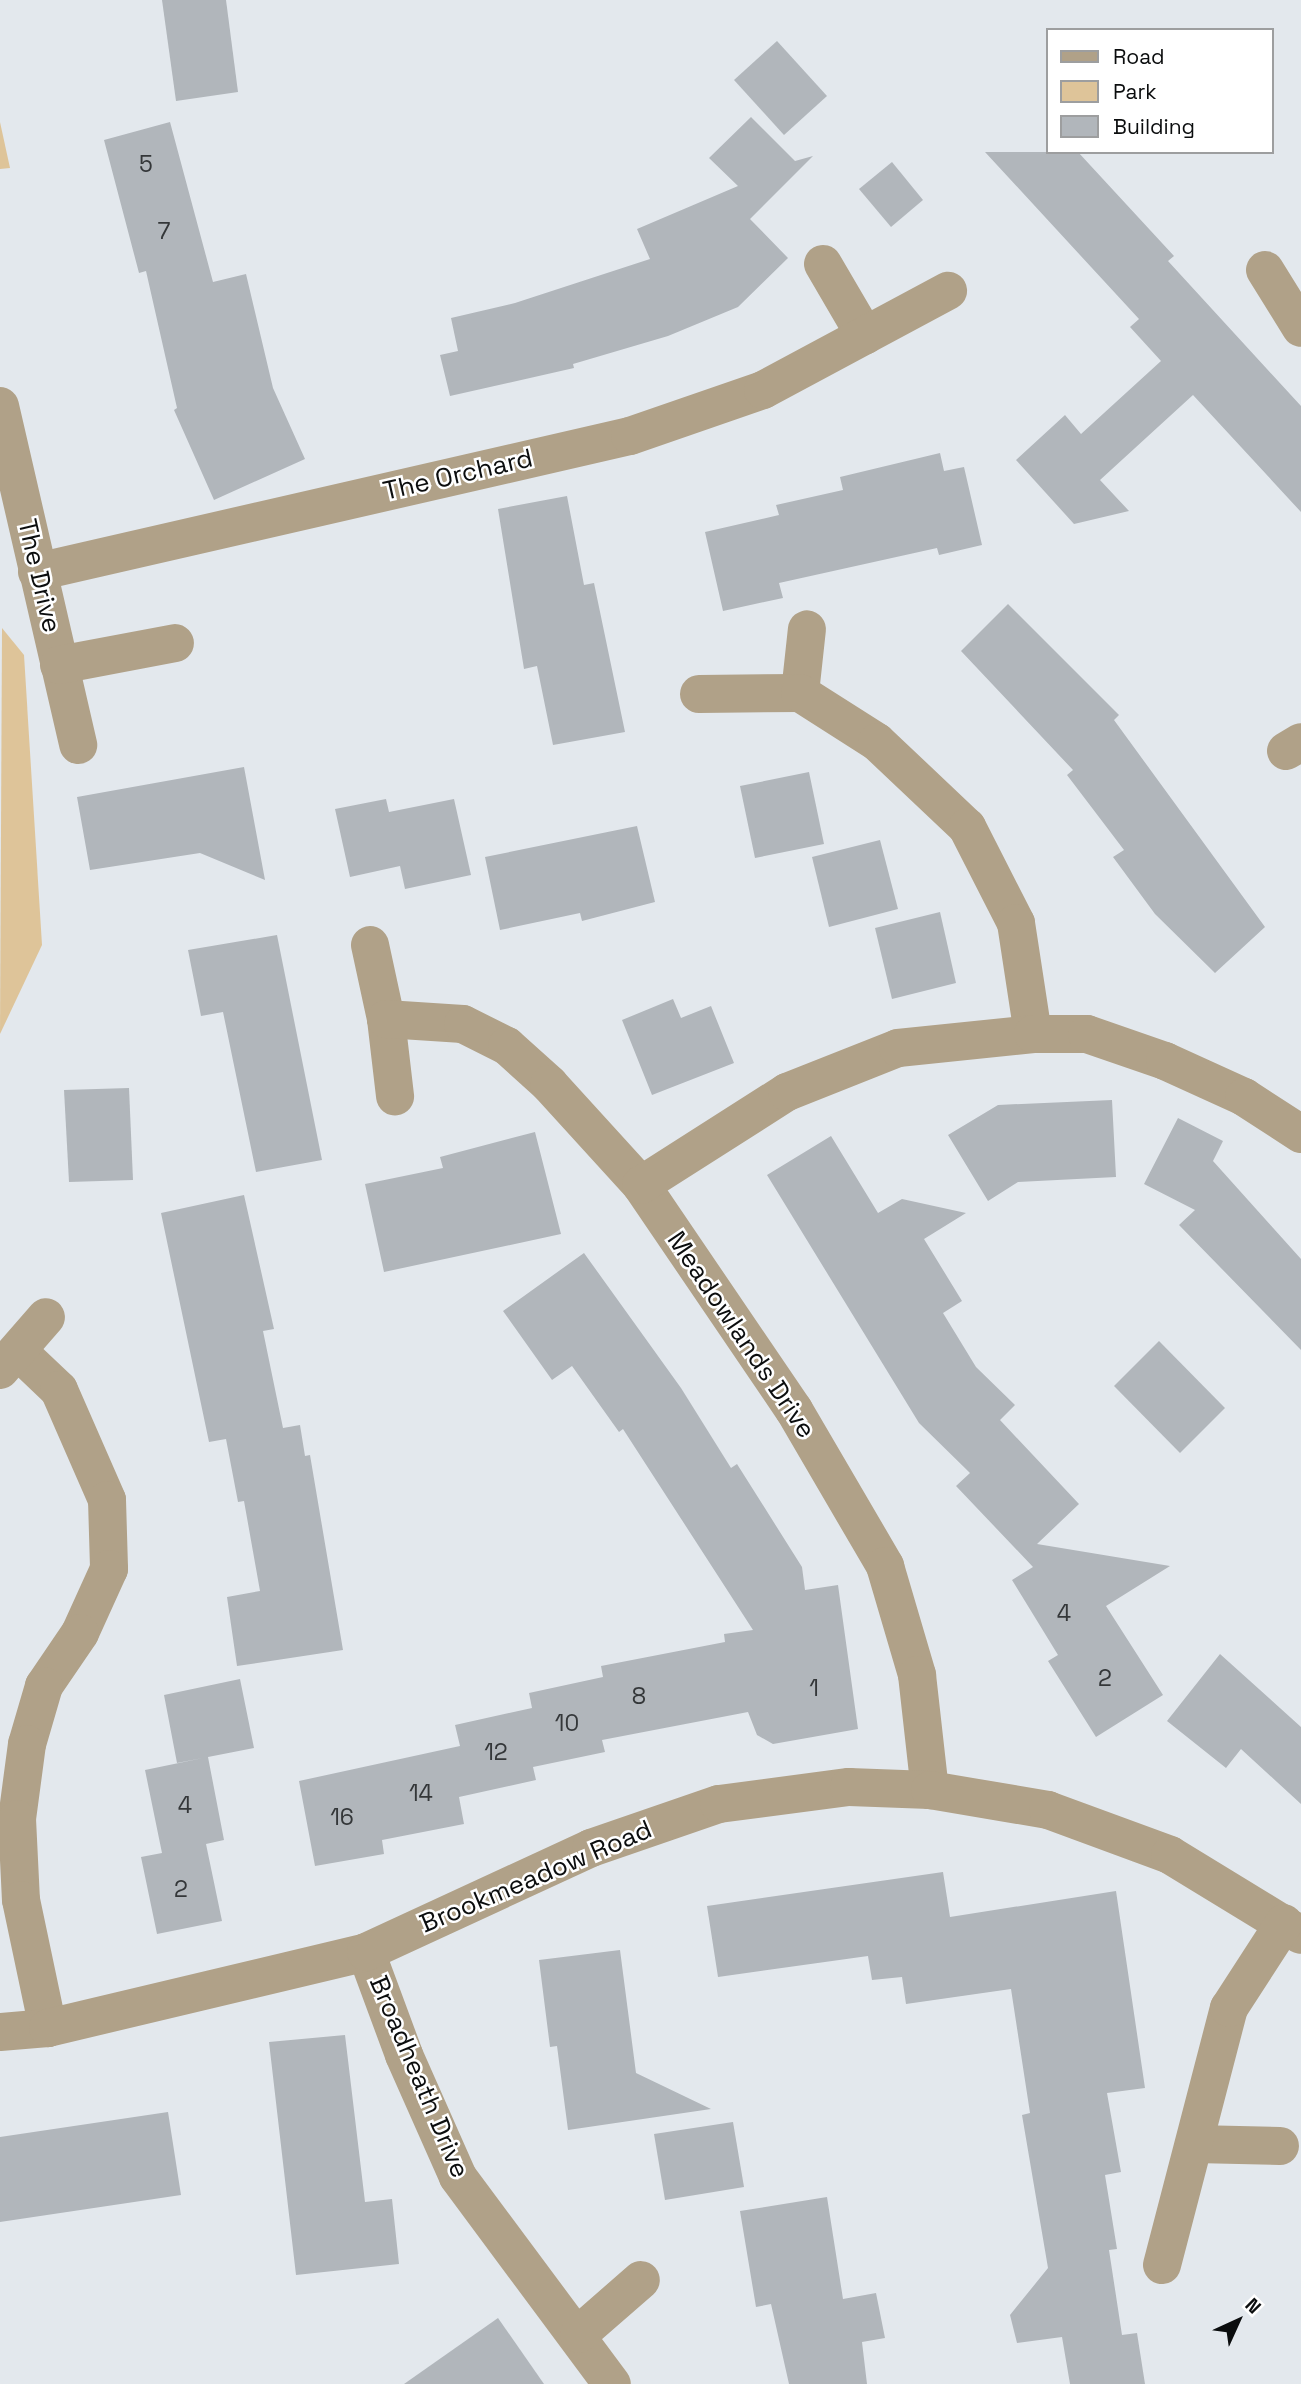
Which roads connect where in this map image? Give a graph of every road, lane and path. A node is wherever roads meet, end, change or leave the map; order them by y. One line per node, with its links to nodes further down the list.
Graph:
1 (822, 264): 5 (street)
2 (1265, 270): 4 (street)
3 (948, 291): 5 (street, The Orchard)
4 (1298, 314)
5 (865, 336): 7 (street, The Orchard)
6 (0, 406): 7 (street, The Drive)
7 (37, 572): 10 (street, The Drive)
8 (807, 629): 12 (street)
9 (175, 643): 10 (street, The Drive)
10 (59, 665): 13 (street, The Drive)
11 (699, 694): 12 (street)
12 (800, 694): 16 (street)
13 (78, 745)
14 (370, 945): 15 (street)
15 (386, 1019): 17 (street); 19 (street, Meadowlands Drive)
16 (1033, 1034): 18 (street); 19 (street)
17 (394, 1096)
18 (1301, 1134)
19 (641, 1185): 22 (street, Meadowlands Drive)
20 (47, 1317): 21 (street)
21 (10, 1361): 25 (street)
22 (930, 1790): 23 (street, Brookmeadow Road); 24 (street, Brookmeadow Road)
23 (1292, 1929): 27 (street)
24 (366, 1952): 25 (street, Brookmeadow Road); 31 (street, Broadheath Drive)
25 (48, 2028): 26 (street, Brookmeadow Road)
26 (0, 2032)
27 (1195, 2144): 28 (street); 29 (street)
28 (1280, 2146)
29 (1162, 2265)
30 (641, 2280): 31 (street)
31 (579, 2334): 32 (street, Broadheath Drive)
32 (612, 2384)

